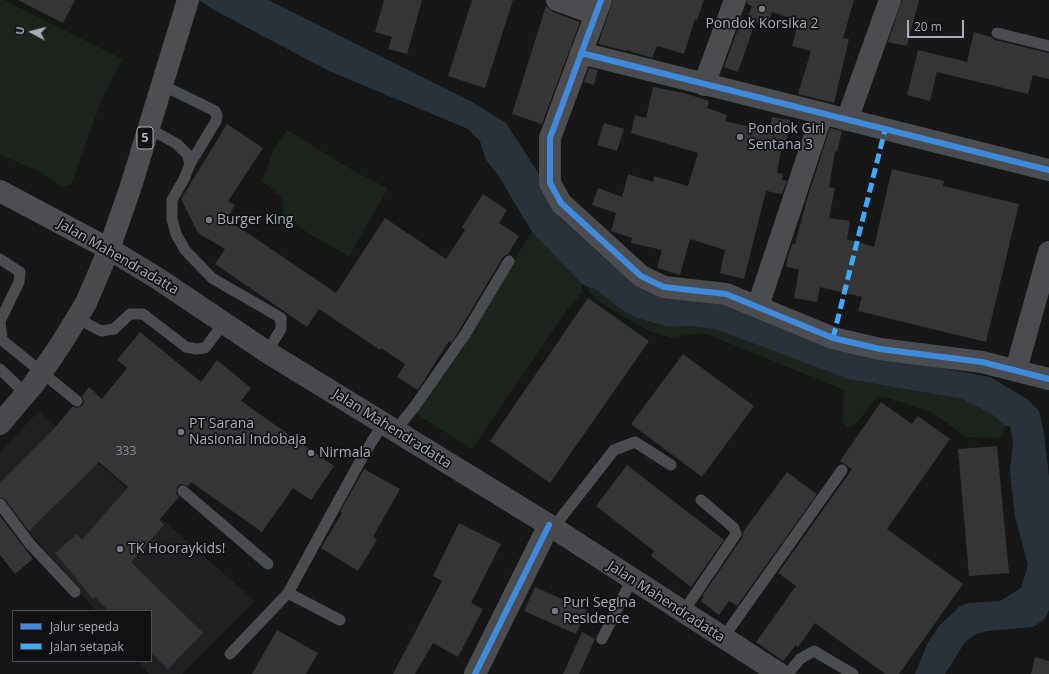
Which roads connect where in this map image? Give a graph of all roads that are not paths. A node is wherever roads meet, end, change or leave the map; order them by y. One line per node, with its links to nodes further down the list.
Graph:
1 (188, 0): 9 (highway, 5)
2 (557, 0): 5 (street)
3 (735, 0): 10 (street)
4 (890, 0): 12 (street)
5 (598, 7): 8 (street)
6 (997, 33): 7 (lane)
7 (1049, 46)
8 (581, 53): 10 (street); 21 (street)
9 (162, 85): 13 (highway, 5); 14 (lane)
10 (704, 85): 11 (street)
11 (822, 114): 12 (street); 21 (street)
12 (847, 120): 15 (street)
13 (148, 128): 14 (lane); 17 (highway, 5)
14 (190, 164): 25 (lane)
15 (1049, 170)
16 (0, 191): 17 (highway, Jalan Mahendradatta)
17 (109, 249): 22 (main road); 24 (main road, Jalan Mahendradatta)
18 (1049, 252): 27 (street)
19 (0, 259): 23 (lane)
20 (509, 261): 33 (lane)
21 (758, 306): 27 (street)
22 (77, 318): 24 (lane); 28 (main road)
23 (0, 322): 28 (lane)
24 (224, 323): 25 (main road, Jalan Mahendradatta)
25 (267, 352): 33 (main road, Jalan Mahendradatta)
26 (0, 369): 30 (lane)
27 (1016, 370): 29 (street)
28 (42, 372): 30 (main road); 31 (lane)
29 (1049, 379)
30 (26, 394): 32 (main road)
31 (77, 401)
32 (0, 424)
33 (389, 427): 39 (main road, Jalan Mahendradatta); 43 (lane)
34 (671, 465): 39 (lane)
35 (842, 470): 46 (lane)
36 (183, 492): 40 (lane)
37 (701, 500): 44 (lane)
38 (0, 504): 42 (lane)
39 (551, 527): 41 (main road, Jalan Mahendradatta); 49 (street)
40 (268, 564)
41 (632, 580): 44 (main road, Jalan Mahendradatta); 47 (lane)
42 (75, 592)
43 (288, 593): 45 (lane); 48 (lane)
44 (683, 612): 46 (main road, Jalan Mahendradatta)
45 (340, 620)
46 (723, 638): 50 (main road, Jalan Mahendradatta)
47 (602, 639)
48 (230, 654)
49 (475, 674)
50 (780, 674)
51 (788, 674): 52 (lane)
52 (853, 674)

